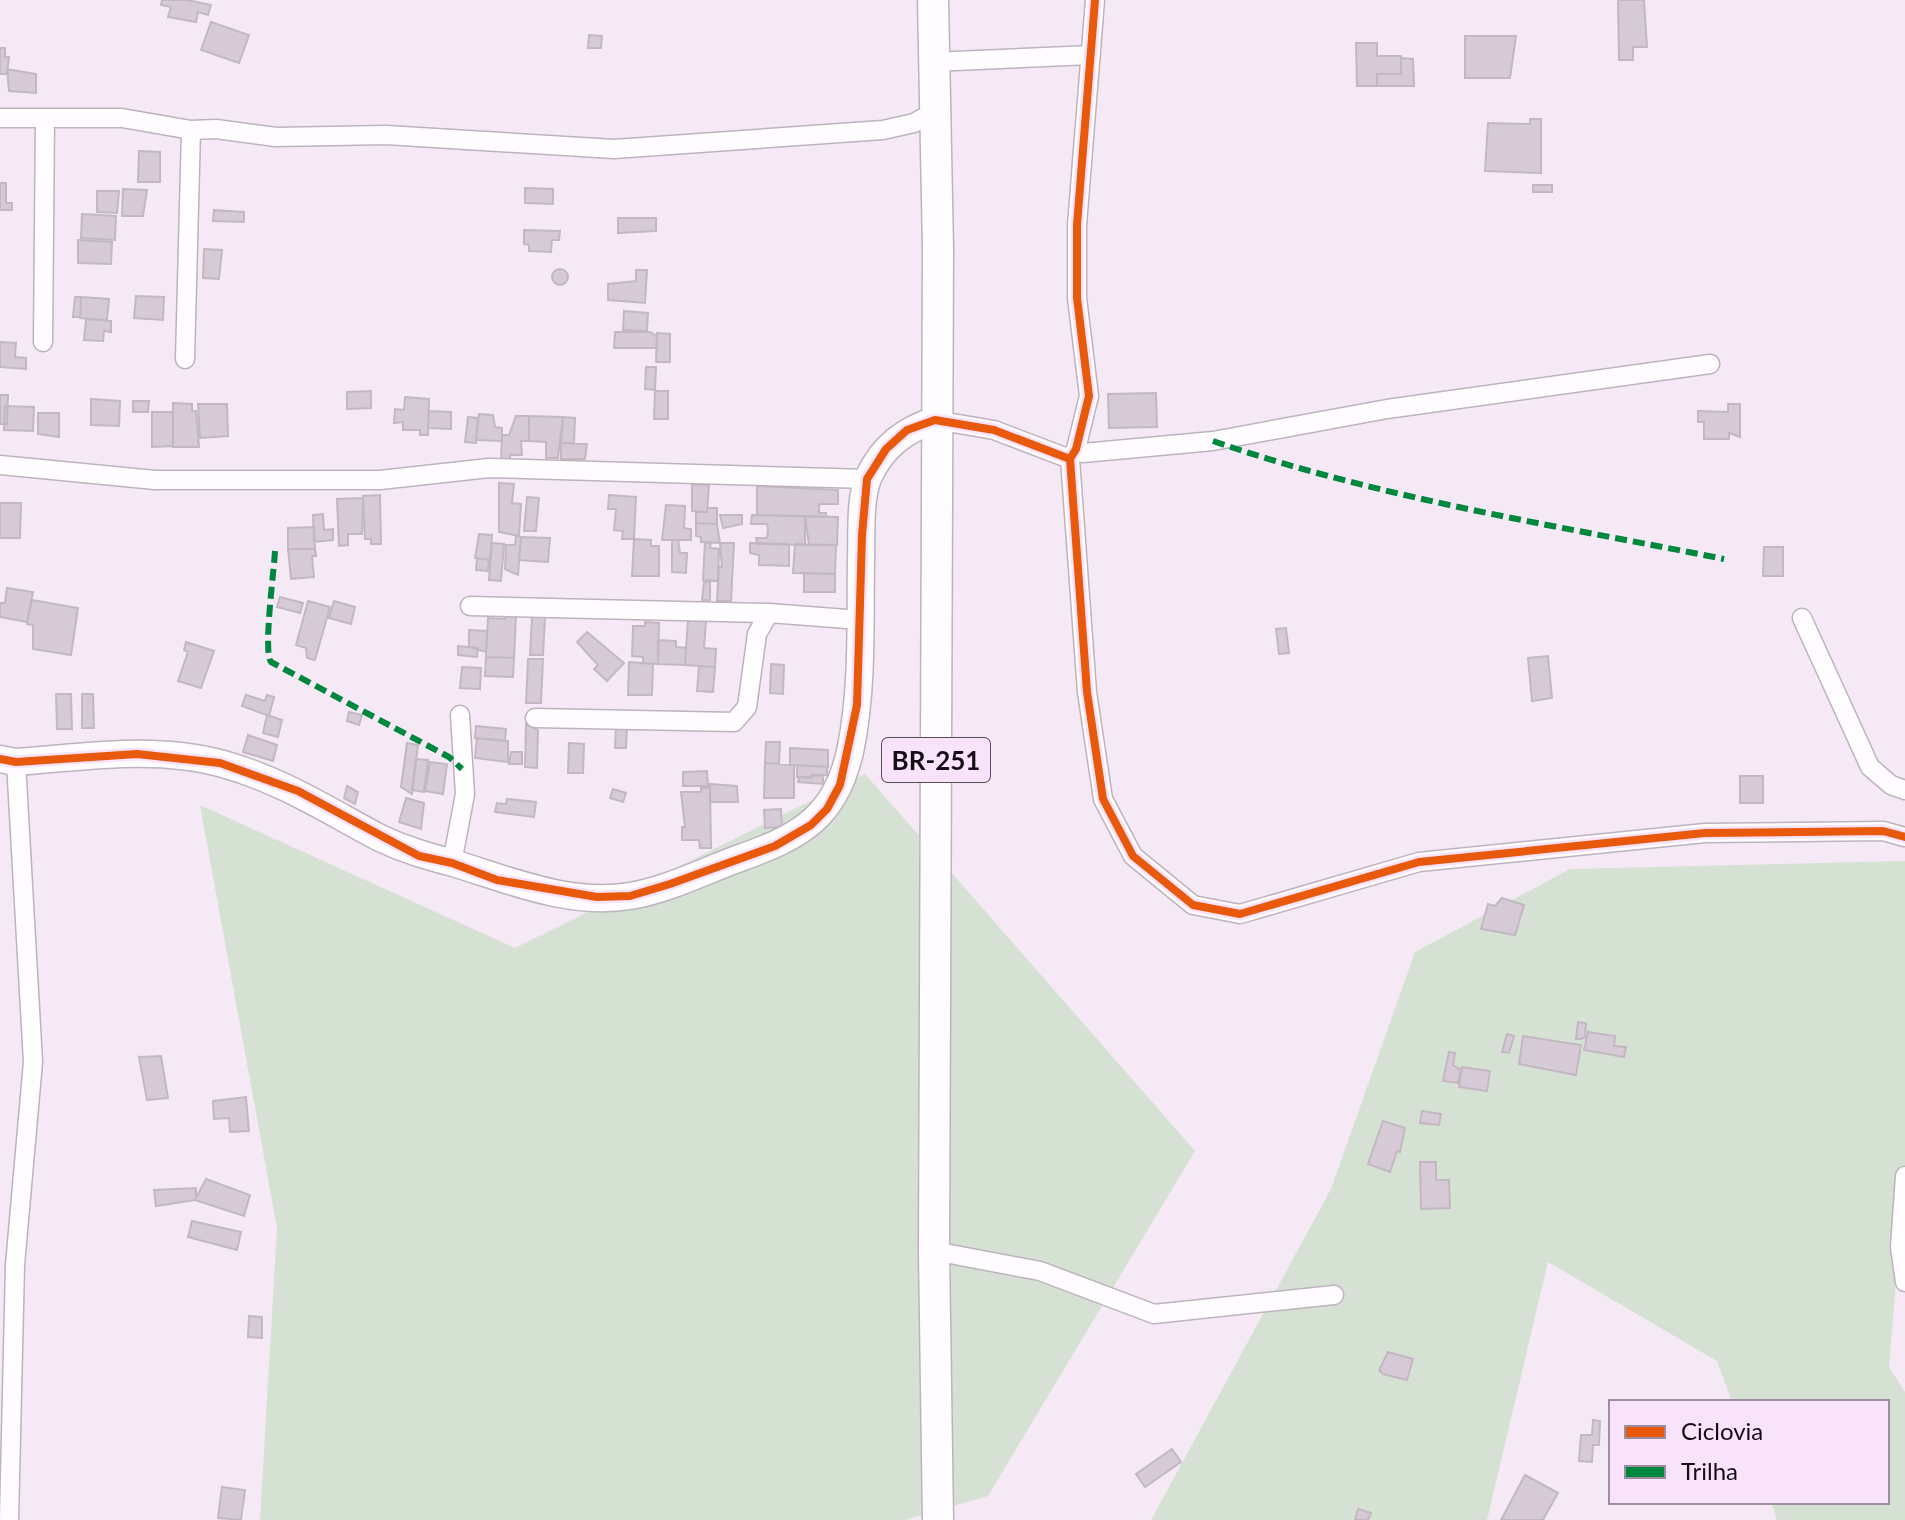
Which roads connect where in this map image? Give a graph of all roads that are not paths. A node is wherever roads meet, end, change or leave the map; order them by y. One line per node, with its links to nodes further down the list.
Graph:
1 (933, 0): 4 (main road, BR-251)
2 (1095, 0): 3 (street)
3 (1091, 55): 4 (street); 13 (street)
4 (932, 62): 5 (main road, BR-251)
5 (936, 111): 8 (street); 12 (main road, BR-251)
6 (0, 118): 7 (street)
7 (45, 118): 8 (street); 9 (street)
8 (191, 130): 10 (street)
9 (43, 342)
10 (185, 359)
11 (1710, 364): 13 (street)
12 (935, 420): 13 (street); 15 (street); 27 (main road, BR-251)
13 (1073, 454): 24 (street)
14 (0, 465): 15 (street)
15 (867, 479): 19 (street)
16 (470, 606): 17 (street)
17 (769, 613): 19 (street); 21 (street)
18 (1802, 618): 23 (street)
19 (860, 620): 25 (street)
20 (460, 715): 25 (street)
21 (535, 718)
22 (8, 760): 25 (street); 30 (street)
23 (1905, 790)
24 (1905, 837)
25 (452, 863)
26 (1905, 1176): 28 (street)
27 (934, 1251): 29 (street); 32 (main road, BR-251)
28 (1905, 1282)
29 (1334, 1295)
30 (6, 1463): 31 (street)
31 (9, 1520)
32 (938, 1520)

